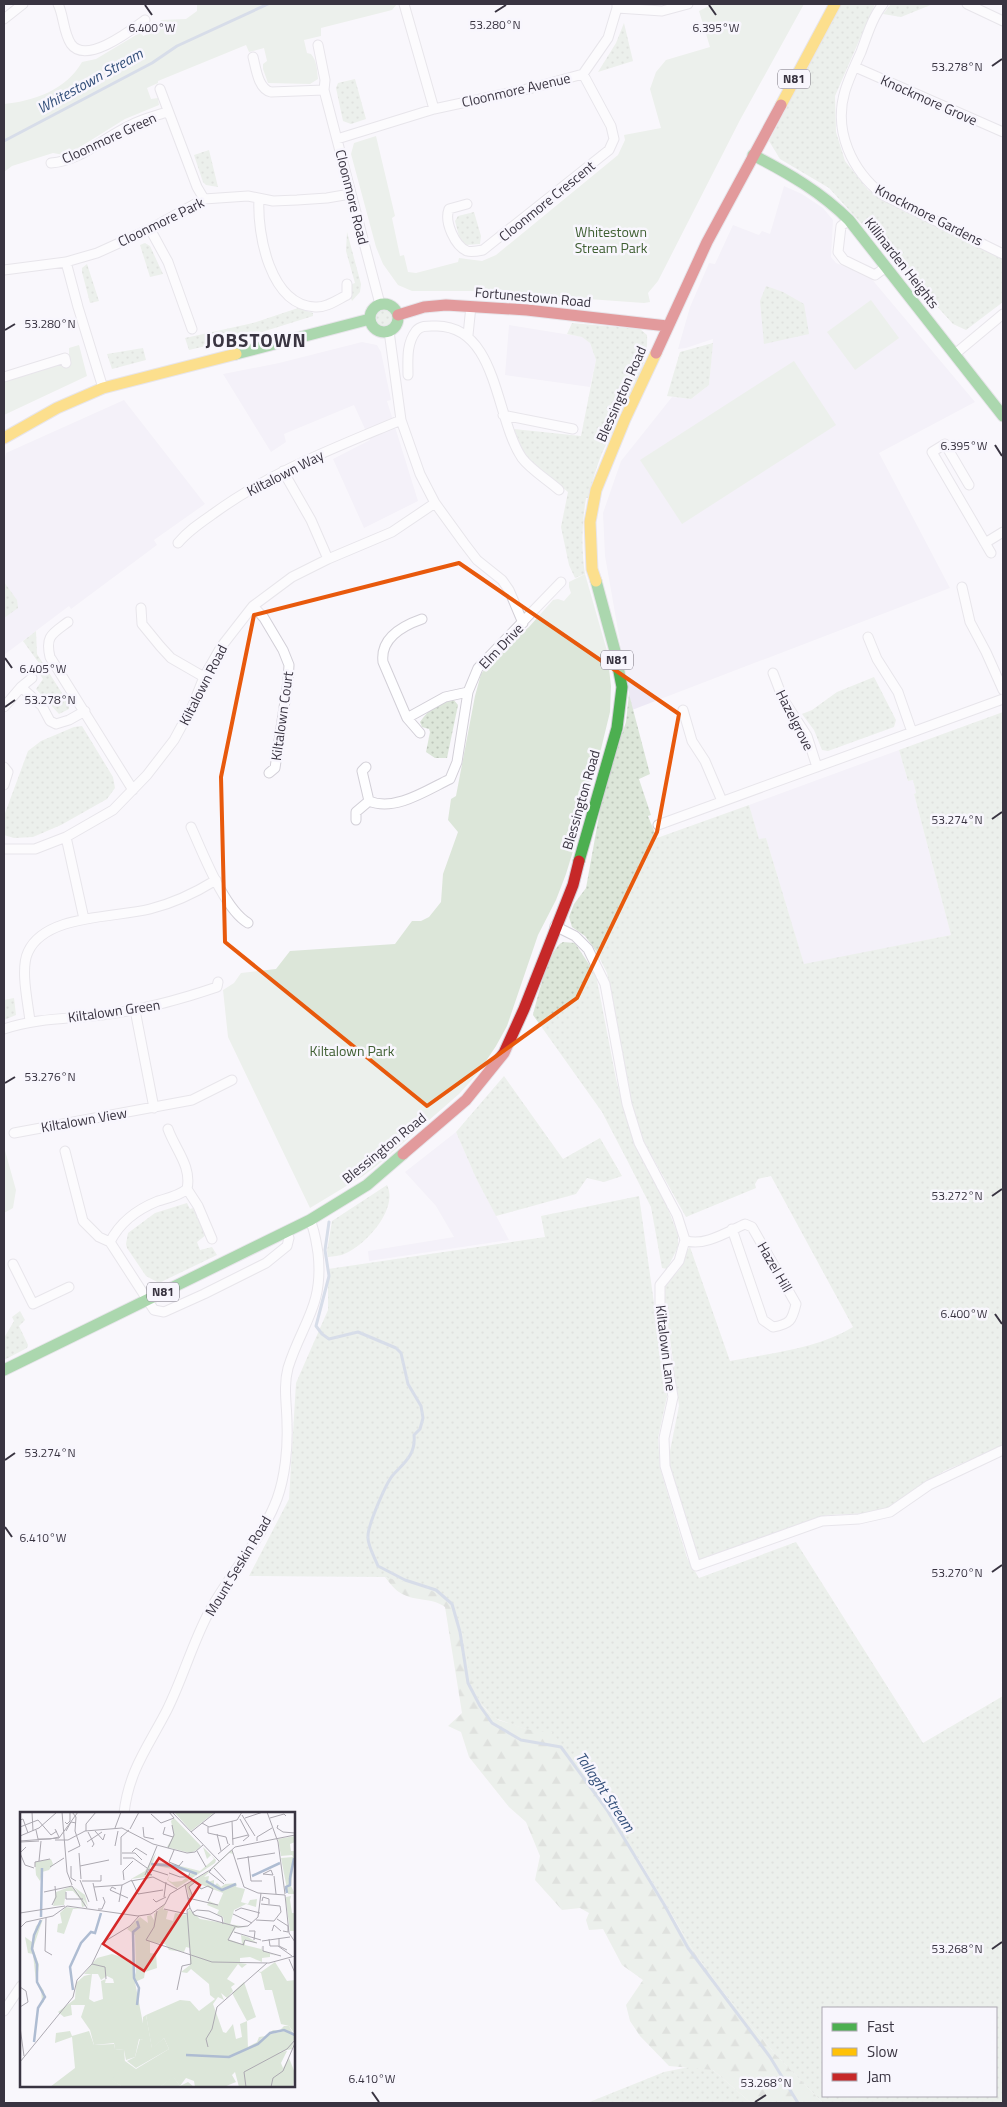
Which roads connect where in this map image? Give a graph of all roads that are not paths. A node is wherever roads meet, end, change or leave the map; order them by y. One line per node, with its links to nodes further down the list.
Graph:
1 (23, 4): 9 (street)
2 (58, 4): 10 (street)
3 (404, 4): 18 (street)
4 (688, 4): 8 (street, Cloonmore Avenue)
5 (835, 4): 22 (main road, Blessington Road / N81)
6 (883, 4): 14 (street, Knockmore Gardens)
7 (972, 5): 11 (street)
8 (617, 6): 15 (street, Cloonmore Avenue)
9 (4, 19)
10 (145, 20)
11 (1003, 21)
12 (318, 45): 17 (street, Cloonmore Road)
13 (253, 57): 17 (street)
14 (854, 67): 20 (street, Knockmore Grove); 30 (street, Knockmore Gardens)
15 (583, 74): 18 (street, Cloonmore Avenue); 27 (street, Cloonmore Crescent)
16 (160, 89): 19 (street, Cloonmore Green)
17 (324, 90): 21 (street, Cloonmore Road)
18 (434, 109): 21 (street, Cloonmore Avenue)
19 (167, 112): 23 (street, Cloonmore Green); 25 (street, Cloonmore Green)
20 (1003, 132)
21 (337, 139): 24 (street, Cloonmore Road)
22 (753, 155): 28 (main road, Killinarden Heights); 40 (main road, Blessington Road / N81)
23 (51, 163)
24 (350, 194): 26 (street, Cloonmore Park); 35 (street, Cloonmore Road)
25 (204, 199): 26 (street, Cloonmore Park); 29 (street, Cloonmore Park)
26 (259, 199): 34 (street)
27 (467, 204)
28 (849, 220): 32 (main road, Killinarden Heights); 32 (street)
29 (150, 229): 31 (street, Cloonmore Park); 41 (street)
30 (1003, 254)
31 (66, 262): 33 (street, Cloonmore Park); 48 (street)
32 (886, 267): 44 (main road, Killinarden Heights)
33 (4, 270)
34 (347, 284)
35 (380, 304): 38 (main road); 39 (main road)
36 (471, 306): 38 (main road, Fortunestown Road); 40 (main road, Fortunestown Road); 43 (street)
37 (1003, 314): 44 (street)
38 (398, 315): 42 (main road)
39 (370, 319): 42 (main road); 48 (main road)
40 (667, 326): 100 (main road, Blessington Road / N81)
41 (192, 329)
42 (389, 331): 51 (street)
43 (468, 335): 46 (street); 50 (street)
44 (955, 354): 49 (main road, Killinarden Heights)
45 (66, 363): 47 (street)
46 (408, 375)
47 (4, 377)
48 (104, 388): 53 (main road)
49 (1001, 409)
50 (504, 415): 52 (street); 56 (street)
51 (401, 420): 54 (street, Kiltalown Way); 57 (street)
52 (573, 428)
53 (4, 438)
54 (283, 471): 59 (street, Kiltalown Way); 62 (street)
55 (969, 485): 60 (street)
56 (559, 490)
57 (435, 504): 62 (street, Kiltalown Road); 69 (street)
58 (1003, 532): 60 (street)
59 (178, 543)
60 (985, 543): 61 (street)
61 (991, 553)
62 (328, 559): 65 (street, Kiltalown Road)
63 (561, 582): 69 (street, Elm Drive)
64 (962, 587): 75 (street)
65 (253, 606): 73 (street, Kiltalown Road); 87 (street, Kiltalown Court)
66 (141, 608): 73 (street)
67 (422, 619): 81 (street)
68 (68, 622): 80 (street)
69 (523, 623): 76 (street, Elm Drive)
70 (868, 637): 82 (street)
71 (773, 673): 86 (street, Hazelgrove)
72 (32, 678): 74 (street)
73 (204, 678): 89 (street, Kiltalown Road)
74 (21, 687): 78 (street); 80 (street)
75 (1003, 690)
76 (468, 692): 81 (street); 90 (street, Elm Drive)
77 (1003, 699): 82 (street, Hazelgrove)
78 (4, 707)
79 (683, 710): 91 (street)
80 (85, 711): 89 (street)
81 (407, 718): 83 (street)
82 (912, 732): 86 (street, Hazelgrove)
83 (420, 733)
84 (4, 767): 88 (street)
85 (366, 767): 90 (street)
86 (817, 767): 91 (street, Hazelgrove)
87 (269, 773)
88 (4, 785)
89 (133, 790): 95 (street, Kiltalown Road)
90 (369, 801): 92 (street)
91 (722, 801): 93 (street, Hazelgrove)
92 (356, 820)
93 (658, 825)
94 (191, 827): 97 (street)
95 (66, 837): 96 (street, Kiltalown Road); 98 (street)
96 (4, 849)
97 (216, 880): 98 (street); 99 (street)
98 (84, 919): 103 (street)
99 (248, 923)
100 (555, 926): 111 (main road, Blessington Road / N81); 115 (street)
101 (218, 982): 102 (street, Kiltalown Green)
102 (135, 1010): 103 (street, Kiltalown Green); 106 (street)
103 (30, 1021): 104 (street, Kiltalown Green)
104 (4, 1028)
105 (232, 1080): 106 (street, Kiltalown View)
106 (154, 1108): 108 (street, Kiltalown View)
107 (168, 1129): 110 (street)
108 (14, 1133)
109 (65, 1151): 116 (street)
110 (187, 1189): 114 (street); 116 (street)
111 (310, 1220): 113 (main road, Blessington Road / N81); 122 (street, Mount Seskin Road)
112 (732, 1229): 112 (street, Hazel Hill); 115 (street, Hazel Hill)
113 (286, 1232): 119 (main road, Blessington Road / N81); 119 (street)
114 (212, 1238)
115 (685, 1240): 121 (street, Kiltalown Lane)
116 (110, 1242): 119 (street)
117 (4, 1268): 118 (street)
118 (69, 1287)
119 (147, 1299): 120 (main road, Blessington Road / N81)
120 (4, 1370)
121 (1003, 1450)
122 (124, 1812)
123 (20, 1987): 124 (street)
124 (4, 2011)

